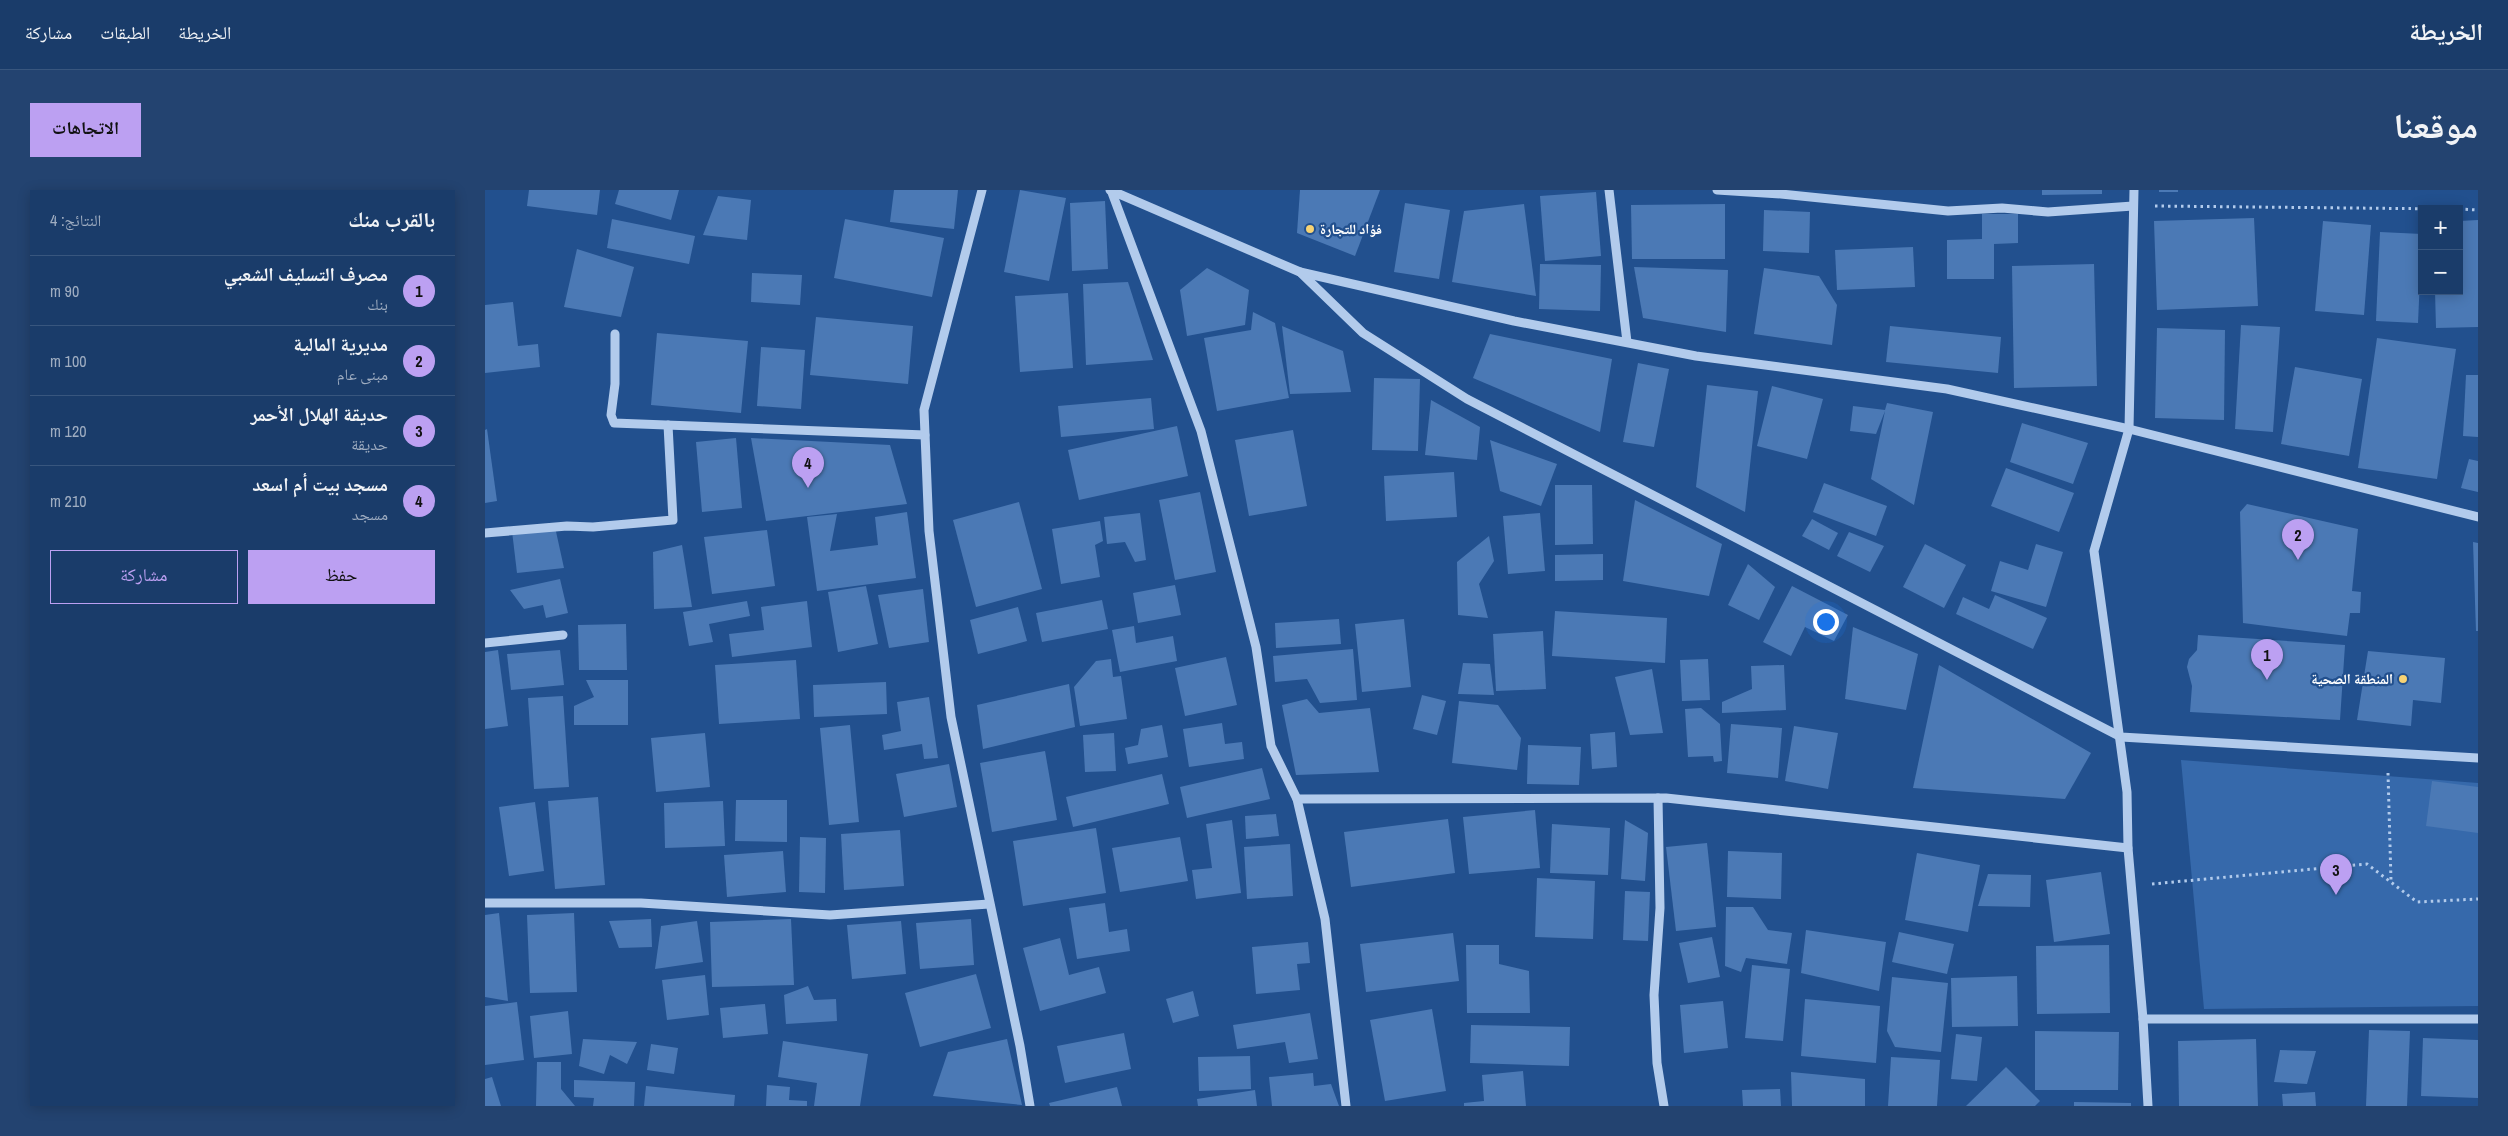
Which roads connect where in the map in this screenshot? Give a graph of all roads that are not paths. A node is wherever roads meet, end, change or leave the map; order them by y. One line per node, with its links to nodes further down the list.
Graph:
1 (982, 190): 12 (street)
2 (1111, 190): 7 (street); 19 (street)
3 (1609, 190): 9 (street)
4 (1717, 190): 6 (street)
5 (2134, 190): 6 (street)
6 (2133, 206): 11 (street)
7 (1300, 272): 9 (street); 17 (street)
8 (615, 334): 10 (street)
9 (1627, 342): 11 (street)
10 (668, 425): 12 (street); 14 (street)
11 (2129, 429): 13 (street); 17 (street)
12 (925, 434): 23 (street)
13 (2478, 517)
14 (485, 534)
15 (563, 635): 16 (street)
16 (485, 643)
17 (2121, 737): 18 (street); 21 (street)
18 (2478, 758)
19 (1297, 798): 20 (street); 27 (street)
20 (1658, 798): 21 (street); 28 (street)
21 (2128, 848): 24 (street)
22 (485, 903): 23 (street)
23 (989, 904): 26 (street)
24 (2143, 1019): 25 (street); 29 (street)
25 (2478, 1019)
26 (1030, 1106)
27 (1346, 1106)
28 (1664, 1106)
29 (2148, 1106)

